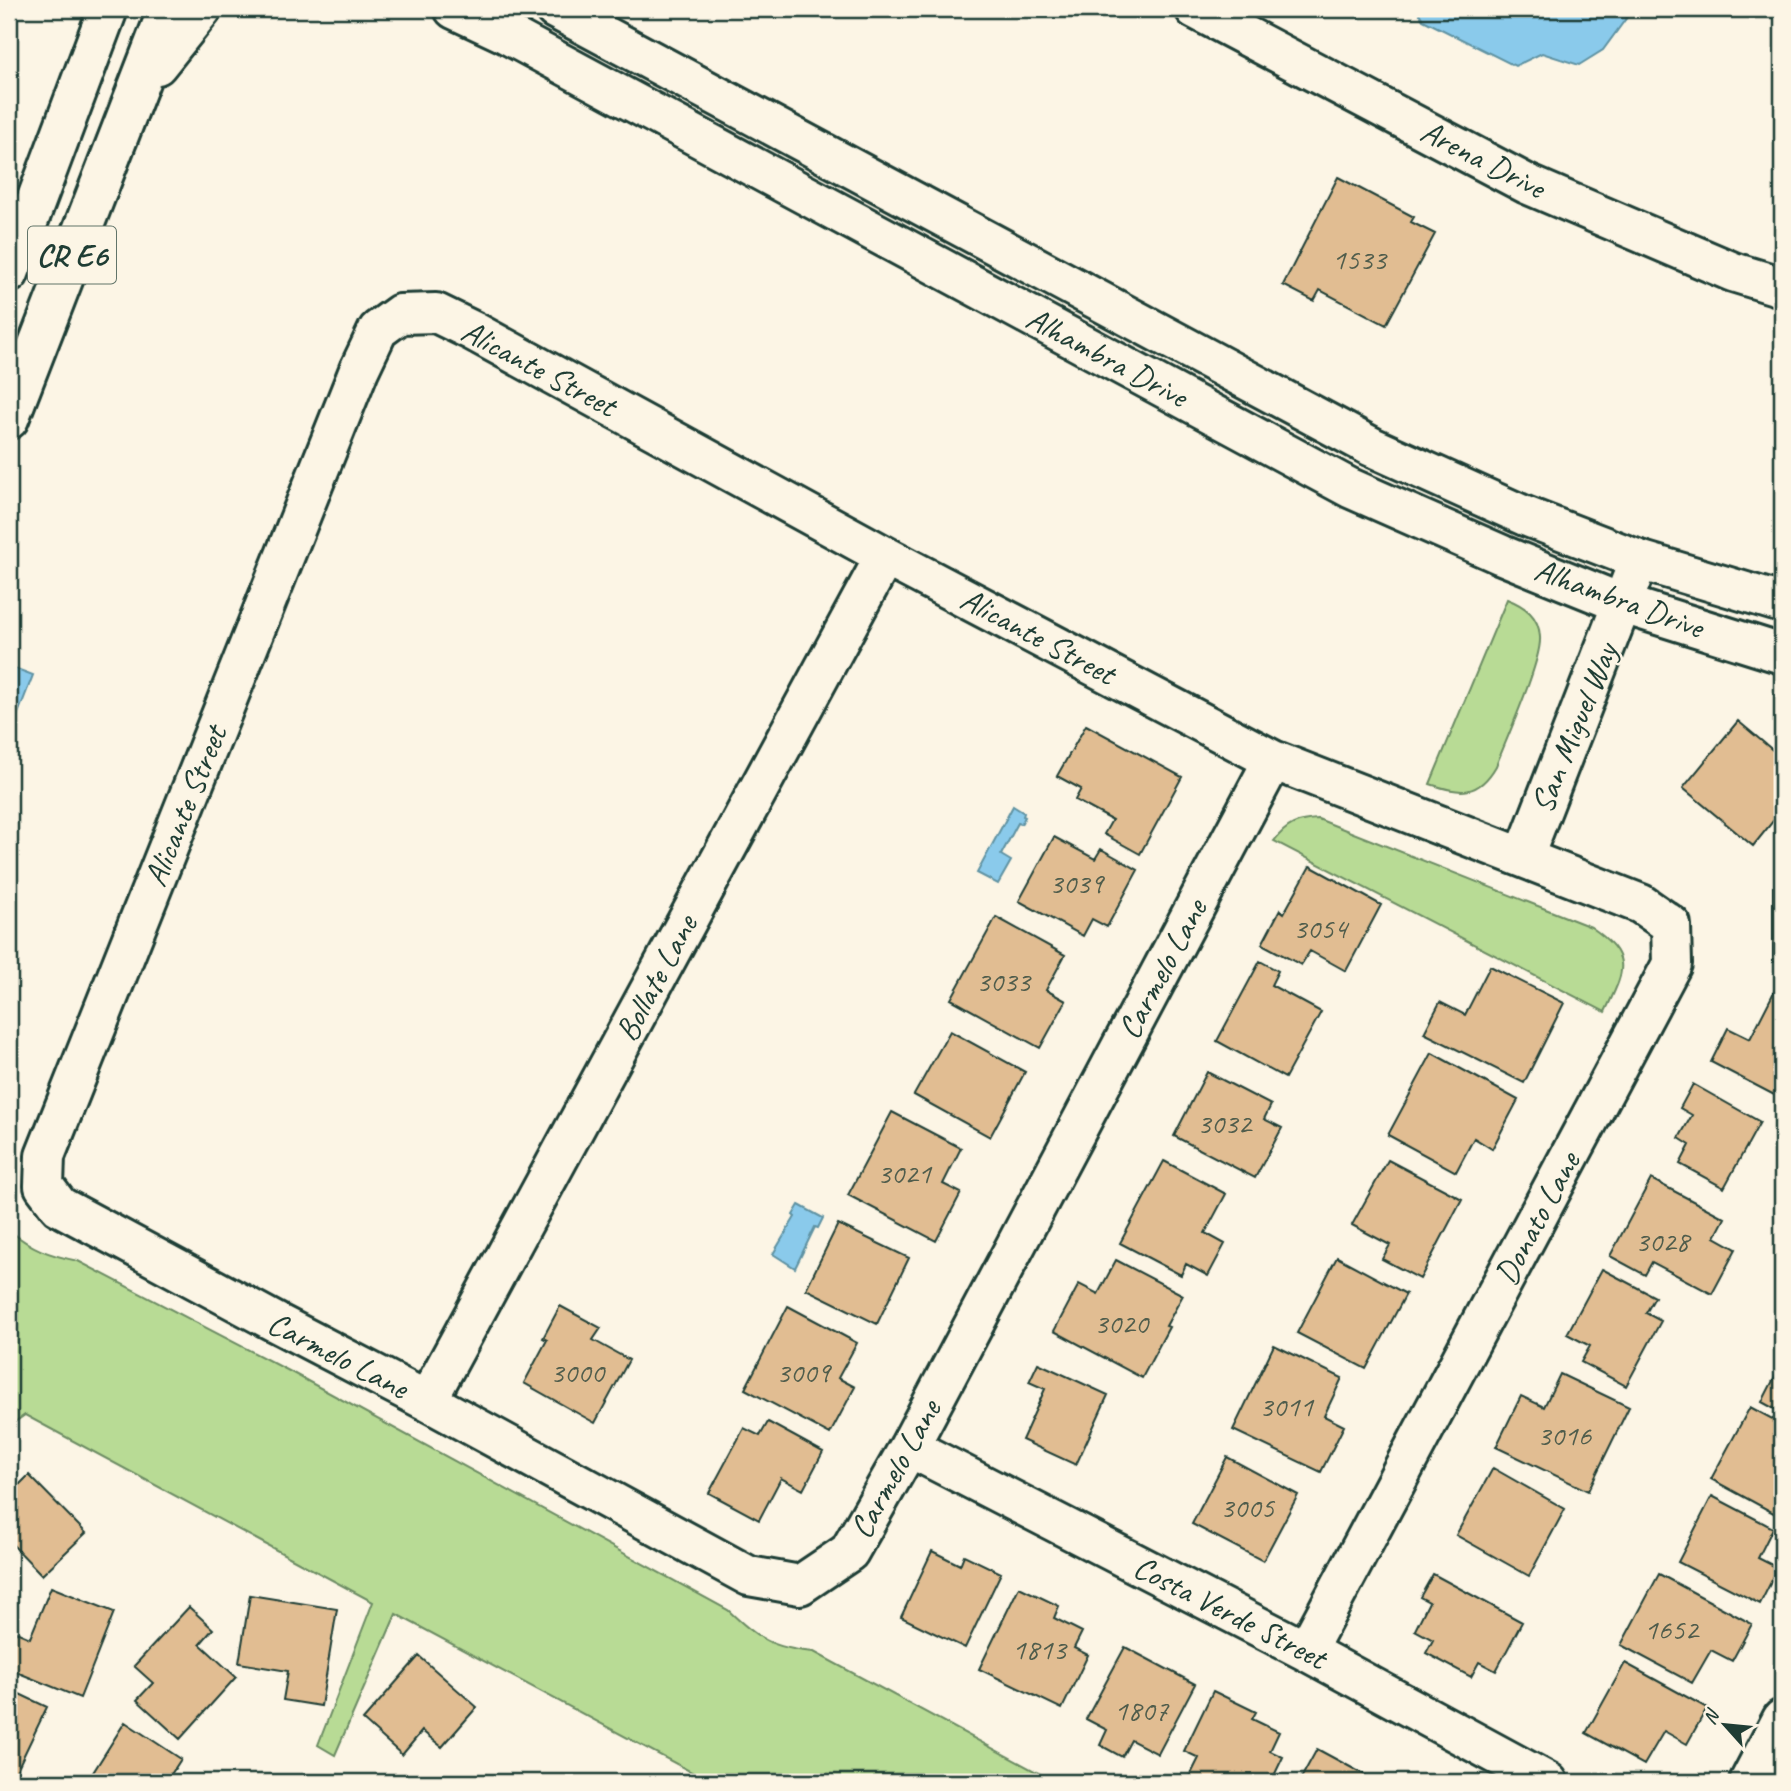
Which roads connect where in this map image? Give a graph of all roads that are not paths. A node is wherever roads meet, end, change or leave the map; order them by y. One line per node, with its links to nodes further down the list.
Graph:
1 (108, 9): 8 (street, CR E6)
2 (167, 9): 7 (street, CR E6)
3 (202, 9): 7 (street)
4 (454, 9): 14 (street, Alhambra Drive)
5 (555, 9): 12 (street, Alhambra Drive)
6 (1195, 9): 9 (street, Arena Drive)
7 (136, 91): 10 (street, CR E6)
8 (9, 272)
9 (1782, 287)
10 (9, 419)
11 (886, 556): 16 (street, Alicante Street); 18 (street, Alicante Street); 19 (street, Bollate Lane)
12 (1639, 560): 13 (street, Alhambra Drive); 14 (street, San Miguel Way)
13 (1782, 603)
14 (1623, 604): 15 (street, Alhambra Drive); 17 (street, San Miguel Way)
15 (1782, 654)
16 (1273, 760): 17 (street, Alicante Street); 20 (street, Carmelo Lane)
17 (1524, 856): 21 (street, Donato Lane)
18 (44, 1186): 19 (street, Carmelo Lane)
19 (427, 1401): 20 (street, Carmelo Lane)
20 (909, 1447): 21 (street, Costa Verde Street)
21 (1306, 1651): 23 (street, Costa Verde Street)
22 (1782, 1719): 24 (street)
23 (1548, 1782)
24 (1749, 1782)

